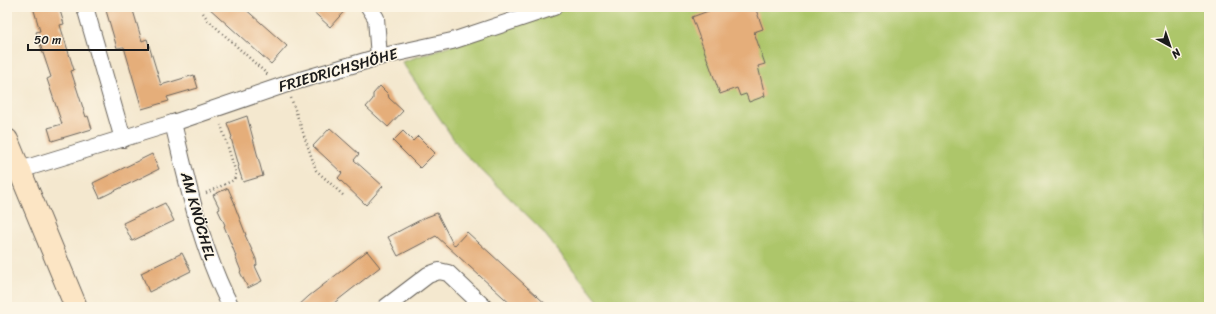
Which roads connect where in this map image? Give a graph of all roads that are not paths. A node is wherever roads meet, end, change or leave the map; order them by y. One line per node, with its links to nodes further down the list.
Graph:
1 (85, 7): 6 (street)
2 (369, 7): 4 (street)
3 (554, 7): 4 (street, FRIEDRICHSHÖHE)
4 (379, 57): 5 (street, FRIEDRICHSHÖHE)
5 (173, 123): 6 (street, FRIEDRICHSHÖHE); 10 (street, AM KNÖCHEL)
6 (123, 139): 8 (street, FRIEDRICHSHÖHE)
7 (7, 140): 8 (main road)
8 (20, 170): 9 (main road)
9 (72, 306)
10 (231, 307)
11 (386, 307): 12 (street)
12 (484, 307)

